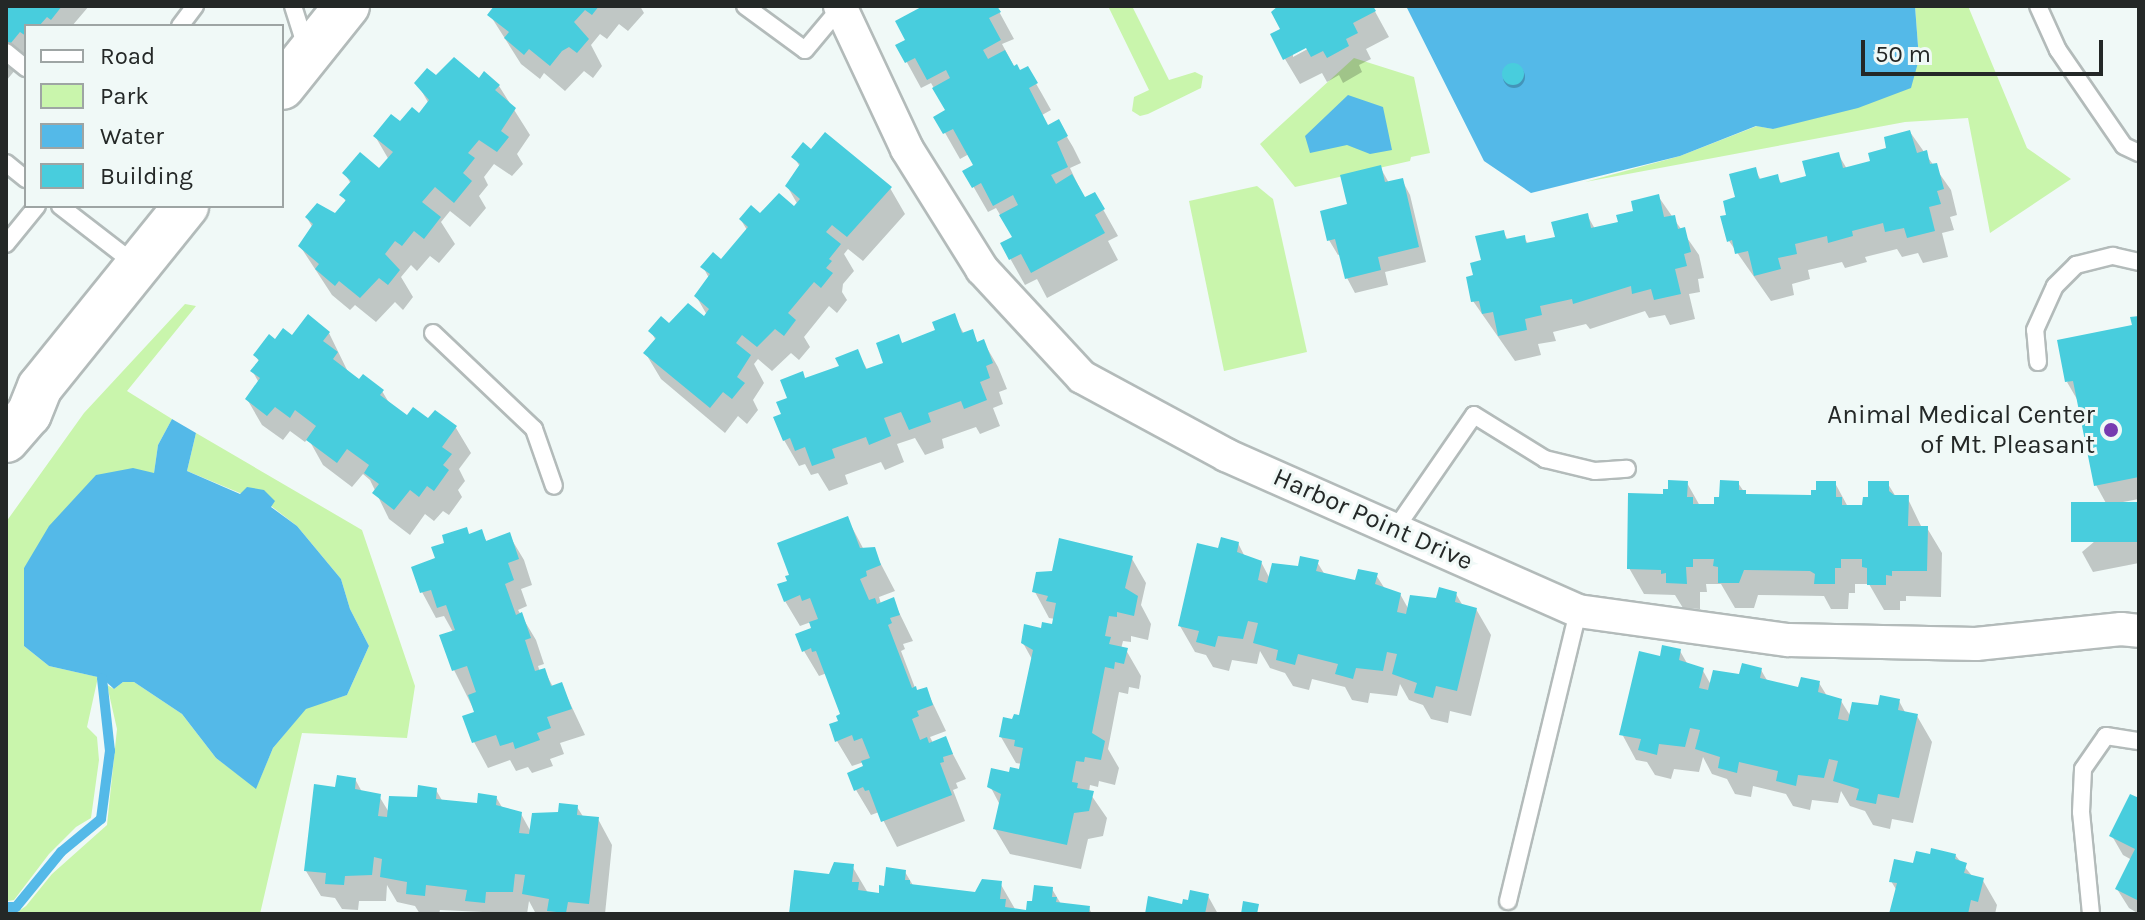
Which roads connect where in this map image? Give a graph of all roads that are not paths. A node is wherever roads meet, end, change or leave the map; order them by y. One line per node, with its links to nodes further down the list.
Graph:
1 (195, 6): 7 (lane)
2 (293, 6): 10 (lane)
3 (347, 6): 10 (main road)
4 (745, 6): 5 (lane)
5 (841, 6): 26 (street, Harbor Point Drive)
6 (2038, 6): 11 (lane)
7 (182, 24)
8 (6, 52): 9 (lane)
9 (24, 66)
10 (295, 70)
11 (2139, 153)
12 (6, 163): 13 (lane)
13 (24, 177)
14 (35, 208): 17 (lane)
15 (63, 208): 19 (lane)
16 (184, 208): 19 (main road)
17 (6, 244)
18 (2139, 262): 21 (lane)
19 (137, 267): 22 (main road)
20 (433, 333): 25 (lane)
21 (2038, 362)
22 (23, 397): 23 (main road)
23 (6, 440)
24 (1627, 469): 26 (lane)
25 (554, 486)
26 (1396, 528): 27 (street, Harbor Point Drive)
27 (1578, 611): 28 (street, Harbor Point Drive); 30 (lane)
28 (2133, 628)
29 (2139, 741): 31 (lane)
30 (1508, 901)
31 (2091, 914)

